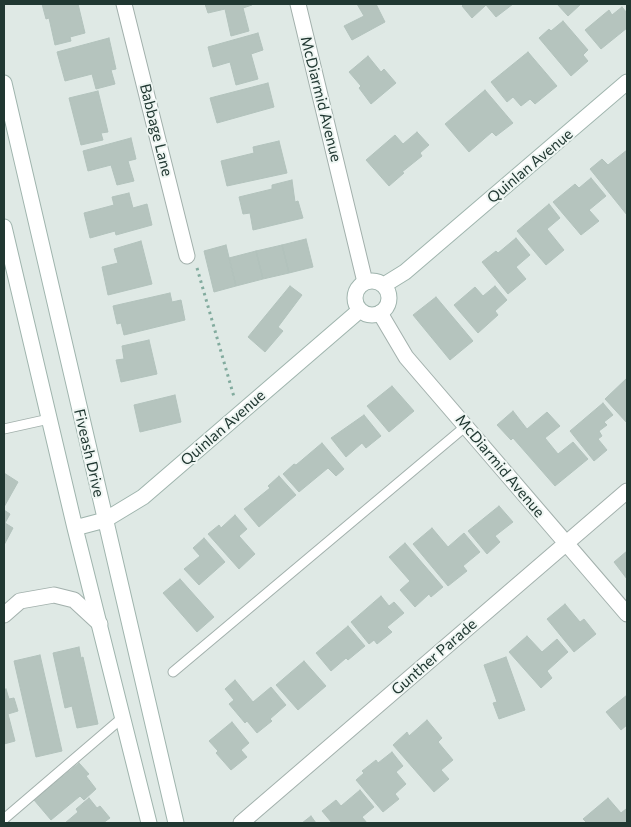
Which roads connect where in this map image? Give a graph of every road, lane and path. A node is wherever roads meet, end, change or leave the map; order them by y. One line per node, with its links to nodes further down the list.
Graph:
1 (124, 4): 6 (street, Babbage Lane)
2 (298, 4): 7 (street, McDiarmid Avenue)
3 (627, 82): 8 (street, Quinlan Avenue)
4 (4, 83): 16 (street, Fiveash Drive)
5 (4, 227): 12 (street, Fiveash Drive)
6 (187, 256): 11 (path)
7 (365, 282): 8 (street); 9 (street)
8 (384, 285): 10 (street)
9 (360, 310): 10 (street); 11 (street, Quinlan Avenue)
10 (380, 313): 13 (street, McDiarmid Avenue)
11 (238, 414): 16 (street, Quinlan Avenue)
12 (49, 419): 14 (lane); 17 (street, Fiveash Drive)
13 (466, 426): 18 (street, McDiarmid Avenue); 22 (lane)
14 (4, 429)
15 (627, 491): 18 (street, Gunther Parade)
16 (105, 520): 17 (street, Quinlan Avenue); 26 (street, Fiveash Drive)
17 (75, 528): 21 (street, Fiveash Drive)
18 (566, 544): 19 (street, McDiarmid Avenue); 27 (street, Gunther Parade)
19 (627, 614)
20 (4, 615): 21 (street)
21 (100, 624): 23 (street, Fiveash Drive)
22 (173, 672)
23 (122, 718): 24 (lane); 25 (street, Fiveash Drive)
24 (4, 819)
25 (149, 823)
26 (176, 823)
27 (241, 823)

